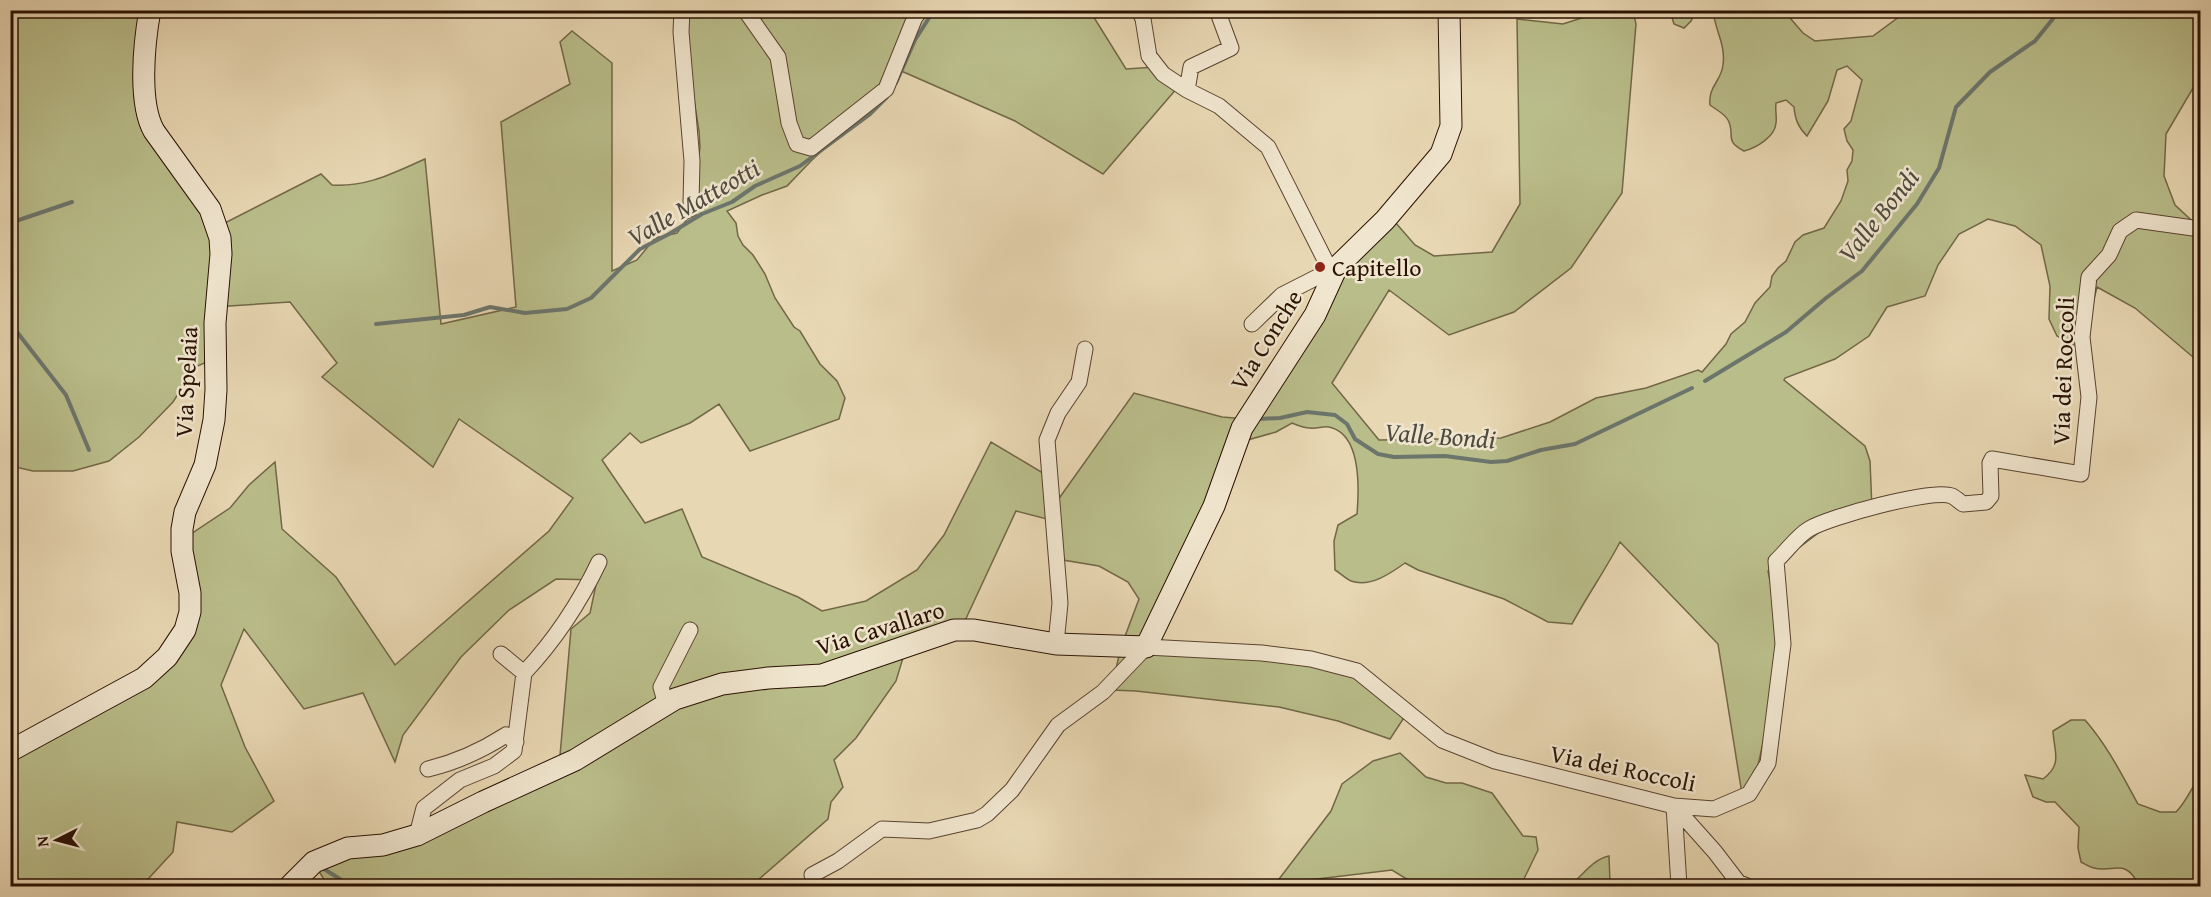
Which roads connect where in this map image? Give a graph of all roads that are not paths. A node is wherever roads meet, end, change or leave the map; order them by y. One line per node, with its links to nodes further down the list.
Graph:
1 (150, 10): 22 (street, Via Spelaia)
2 (682, 10): 9 (street)
3 (745, 10): 4 (street)
4 (921, 10)
5 (1139, 10): 8 (street)
6 (1217, 10): 8 (street)
7 (1449, 10): 11 (street, Via Conche)
8 (1187, 90): 11 (street)
9 (692, 202)
10 (2200, 230): 24 (street, Via dei Roccoli)
11 (1337, 267): 12 (street); 17 (street, Via Conche)
12 (1252, 324)
13 (1085, 349): 16 (street)
14 (599, 562): 19 (street)
15 (690, 630): 20 (street)
16 (1056, 644): 17 (street, Via Cavallaro); 20 (street, Via Cavallaro)
17 (1146, 647): 24 (street, Via dei Roccoli); 26 (street)
18 (501, 654): 19 (street)
19 (524, 673): 21 (street)
20 (666, 705): 25 (street, Via Cavallaro)
21 (516, 742): 23 (street); 25 (street)
22 (10, 751)
23 (428, 769)
24 (1674, 806): 28 (street); 29 (street)
25 (417, 835): 27 (street, Via Cavallaro)
26 (812, 875)
27 (290, 886)
28 (1679, 886)
29 (1747, 886)

